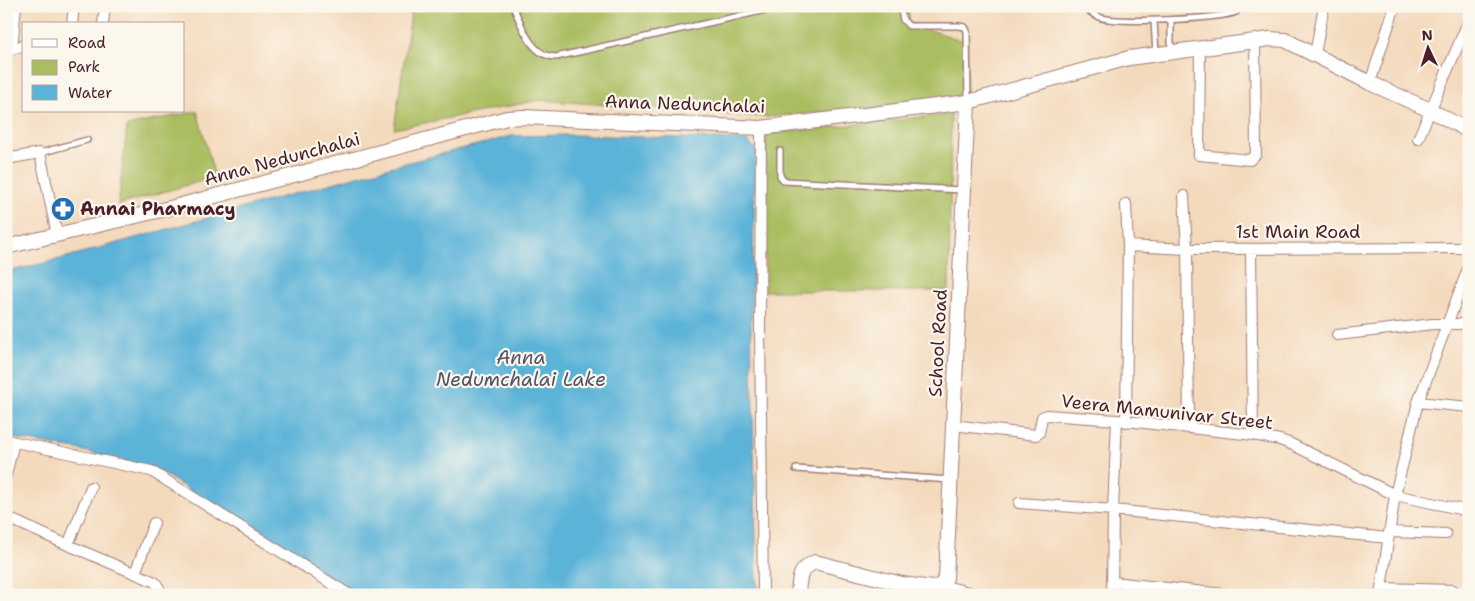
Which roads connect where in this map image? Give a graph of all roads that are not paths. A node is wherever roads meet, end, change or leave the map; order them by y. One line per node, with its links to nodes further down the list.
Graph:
1 (16, 6): 19 (street)
2 (74, 6): 14 (street)
3 (105, 6): 15 (street)
4 (512, 6): 5 (lane)
5 (784, 6)
6 (900, 6): 24 (lane)
7 (1083, 6): 11 (lane)
8 (1242, 6): 12 (lane)
9 (1324, 6): 22 (street)
10 (1395, 6): 23 (street)
11 (1154, 20): 12 (lane); 21 (lane)
12 (1171, 20): 20 (lane)
13 (1469, 20): 25 (street)
14 (72, 22)
15 (103, 22)
16 (1255, 41): 18 (street, Anna Nedunchalai); 18 (street); 22 (street, Anna Nedunchalai)
17 (22, 46): 19 (street)
18 (1200, 49): 20 (street, Anna Nedunchalai)
19 (9, 50)
20 (1171, 53): 21 (street, Anna Nedunchalai)
21 (1156, 54): 24 (street, Anna Nedunchalai)
22 (1315, 54): 23 (street, Anna Nedunchalai)
23 (1370, 82): 25 (street, Anna Nedunchalai)
24 (968, 102): 26 (street, Anna Nedunchalai); 33 (street, School Road)
25 (1432, 111): 27 (street, Anna Nedunchalai); 28 (street)
26 (761, 128): 36 (street, Anna Nedunchalai); 74 (street)
27 (1469, 131)
28 (1418, 139)
29 (87, 140): 31 (lane)
30 (780, 151): 33 (lane)
31 (40, 153): 32 (street); 36 (street)
32 (6, 159)
33 (964, 190): 49 (street, School Road)
34 (1184, 196): 40 (street)
35 (1126, 204): 37 (street)
36 (57, 235): 38 (street, Anna Nedunchalai)
37 (1128, 246): 40 (street, 1st Main Road); 48 (street)
38 (6, 247)
39 (1469, 248): 41 (street, 1st Main Road)
40 (1187, 249): 41 (street, 1st Main Road); 50 (street)
41 (1251, 249): 51 (street)
42 (1469, 266): 43 (street)
43 (1447, 324): 44 (street); 45 (street); 46 (street)
44 (1469, 324)
45 (1337, 335)
46 (1418, 402): 47 (street); 57 (street)
47 (1469, 407)
48 (1121, 421): 49 (street, Veera Mamunivar Street); 50 (street, Veera Mamunivar Street); 59 (street)
49 (953, 425): 55 (street, School Road)
50 (1189, 428): 51 (street, Veera Mamunivar Street)
51 (1253, 435): 57 (street, Veera Mamunivar Street)
52 (10, 441): 54 (street); 73 (street)
53 (796, 468): 55 (lane)
54 (6, 475)
55 (950, 480): 69 (street, School Road)
56 (90, 487): 65 (street)
57 (1395, 495): 60 (street, Veera Mamunivar Street); 64 (street)
58 (1019, 503): 59 (street)
59 (1113, 510): 64 (street); 67 (street)
60 (1469, 511)
61 (6, 517): 65 (street)
62 (154, 522): 66 (street)
63 (1446, 534): 64 (street)
64 (1388, 535): 72 (street)
65 (68, 545): 66 (street)
66 (135, 573): 68 (street)
67 (1113, 582): 78 (street); 79 (street)
68 (159, 588)
69 (948, 590): 71 (street); 77 (street)
70 (1453, 590): 72 (street)
71 (903, 591): 75 (street); 76 (street)
72 (1380, 591)
73 (350, 595)
74 (763, 595)
75 (798, 595)
76 (923, 595)
77 (981, 595)
78 (1112, 595)
79 (1232, 595)

